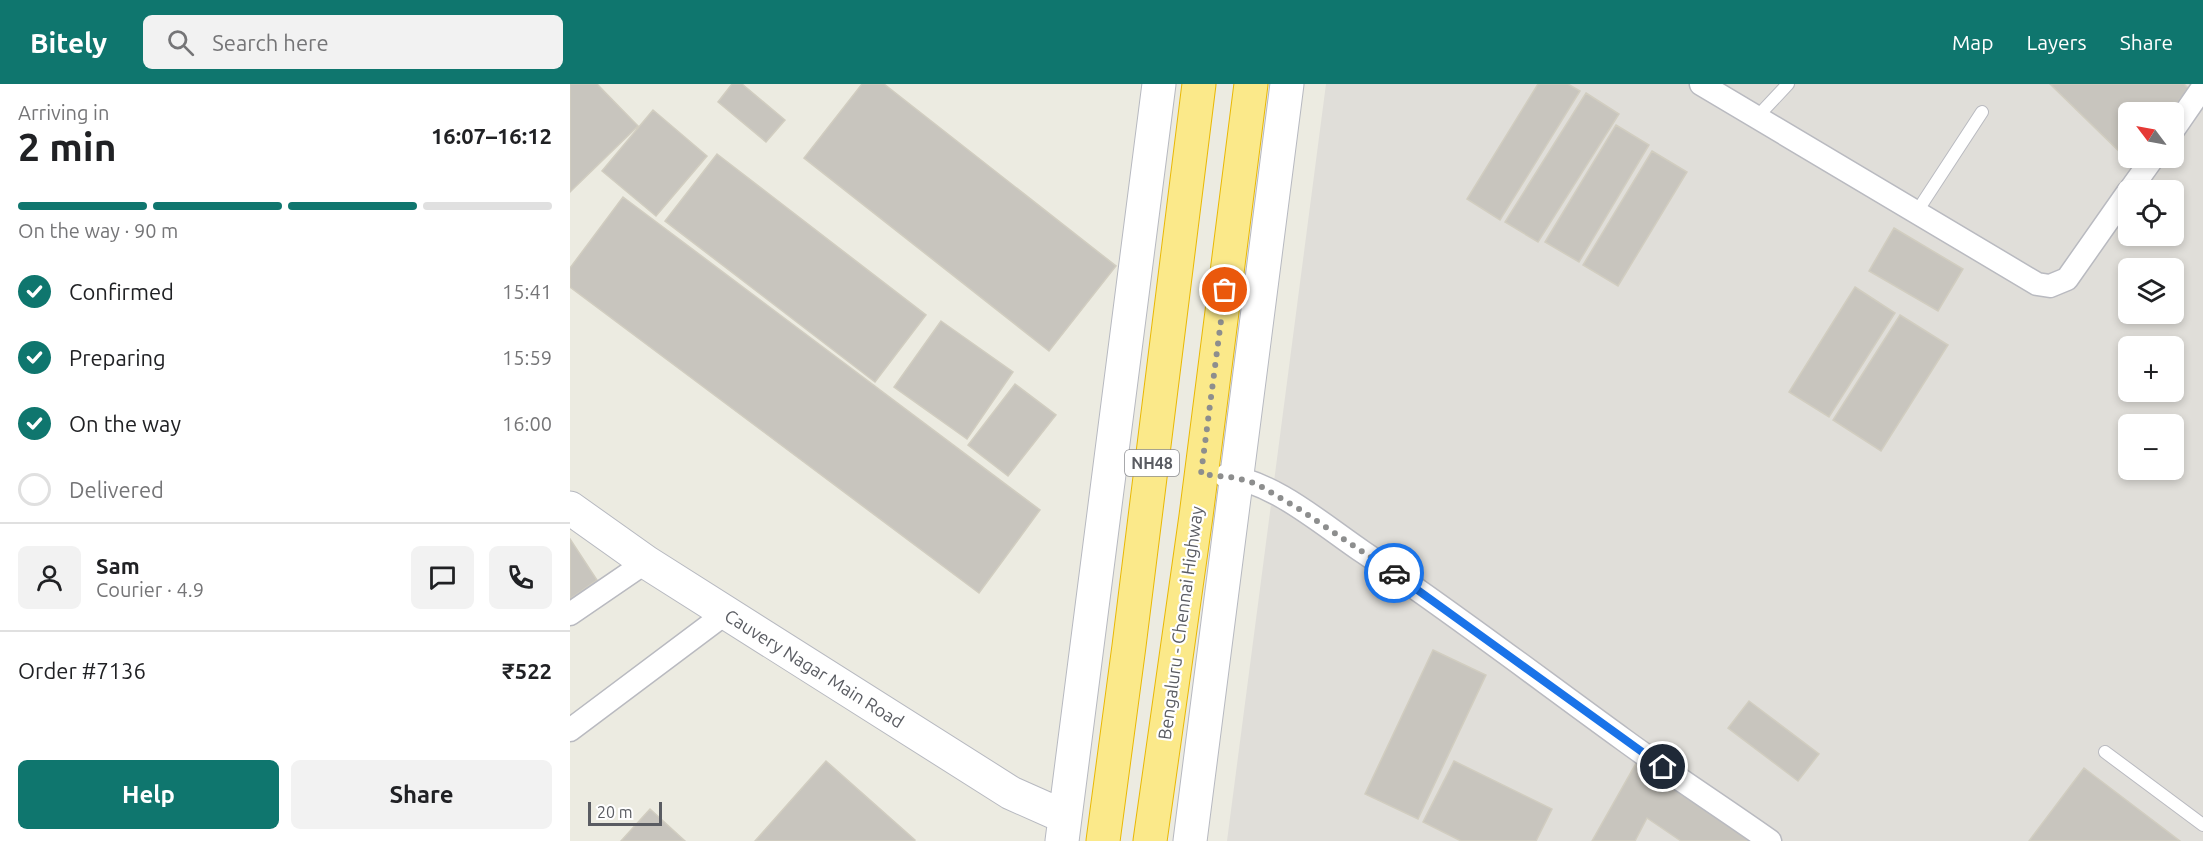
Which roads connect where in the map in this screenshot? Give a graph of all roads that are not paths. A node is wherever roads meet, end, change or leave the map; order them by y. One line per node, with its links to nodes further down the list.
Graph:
1 (1159, 84): 22 (street)
2 (1199, 84): 23 (highway, NH48)
3 (1251, 84): 13 (highway, Bengaluru - Chennai Highway / NH48)
4 (1287, 84): 14 (street)
5 (1701, 84): 10 (street)
6 (1788, 84): 10 (lane)
7 (2203, 87): 9 (street)
8 (1982, 112): 12 (lane)
9 (2184, 115)
10 (1756, 118): 12 (street)
11 (2118, 207): 12 (street)
12 (1916, 213)
13 (1201, 474): 14 (street); 24 (highway, Bengaluru - Chennai Highway / NH48)
14 (1237, 478): 25 (street); 26 (street)
15 (570, 508): 16 (street, Cauvery Nagar Main Road)
16 (646, 562): 17 (street, Cauvery Nagar Main Road); 18 (street)
17 (726, 613): 19 (street); 22 (street, Cauvery Nagar Main Road)
18 (570, 614)
19 (570, 730)
20 (2105, 752): 21 (lane)
21 (2203, 825)
22 (1064, 829)
23 (1102, 841)
24 (1149, 841)
25 (1190, 841)
26 (1770, 841)

